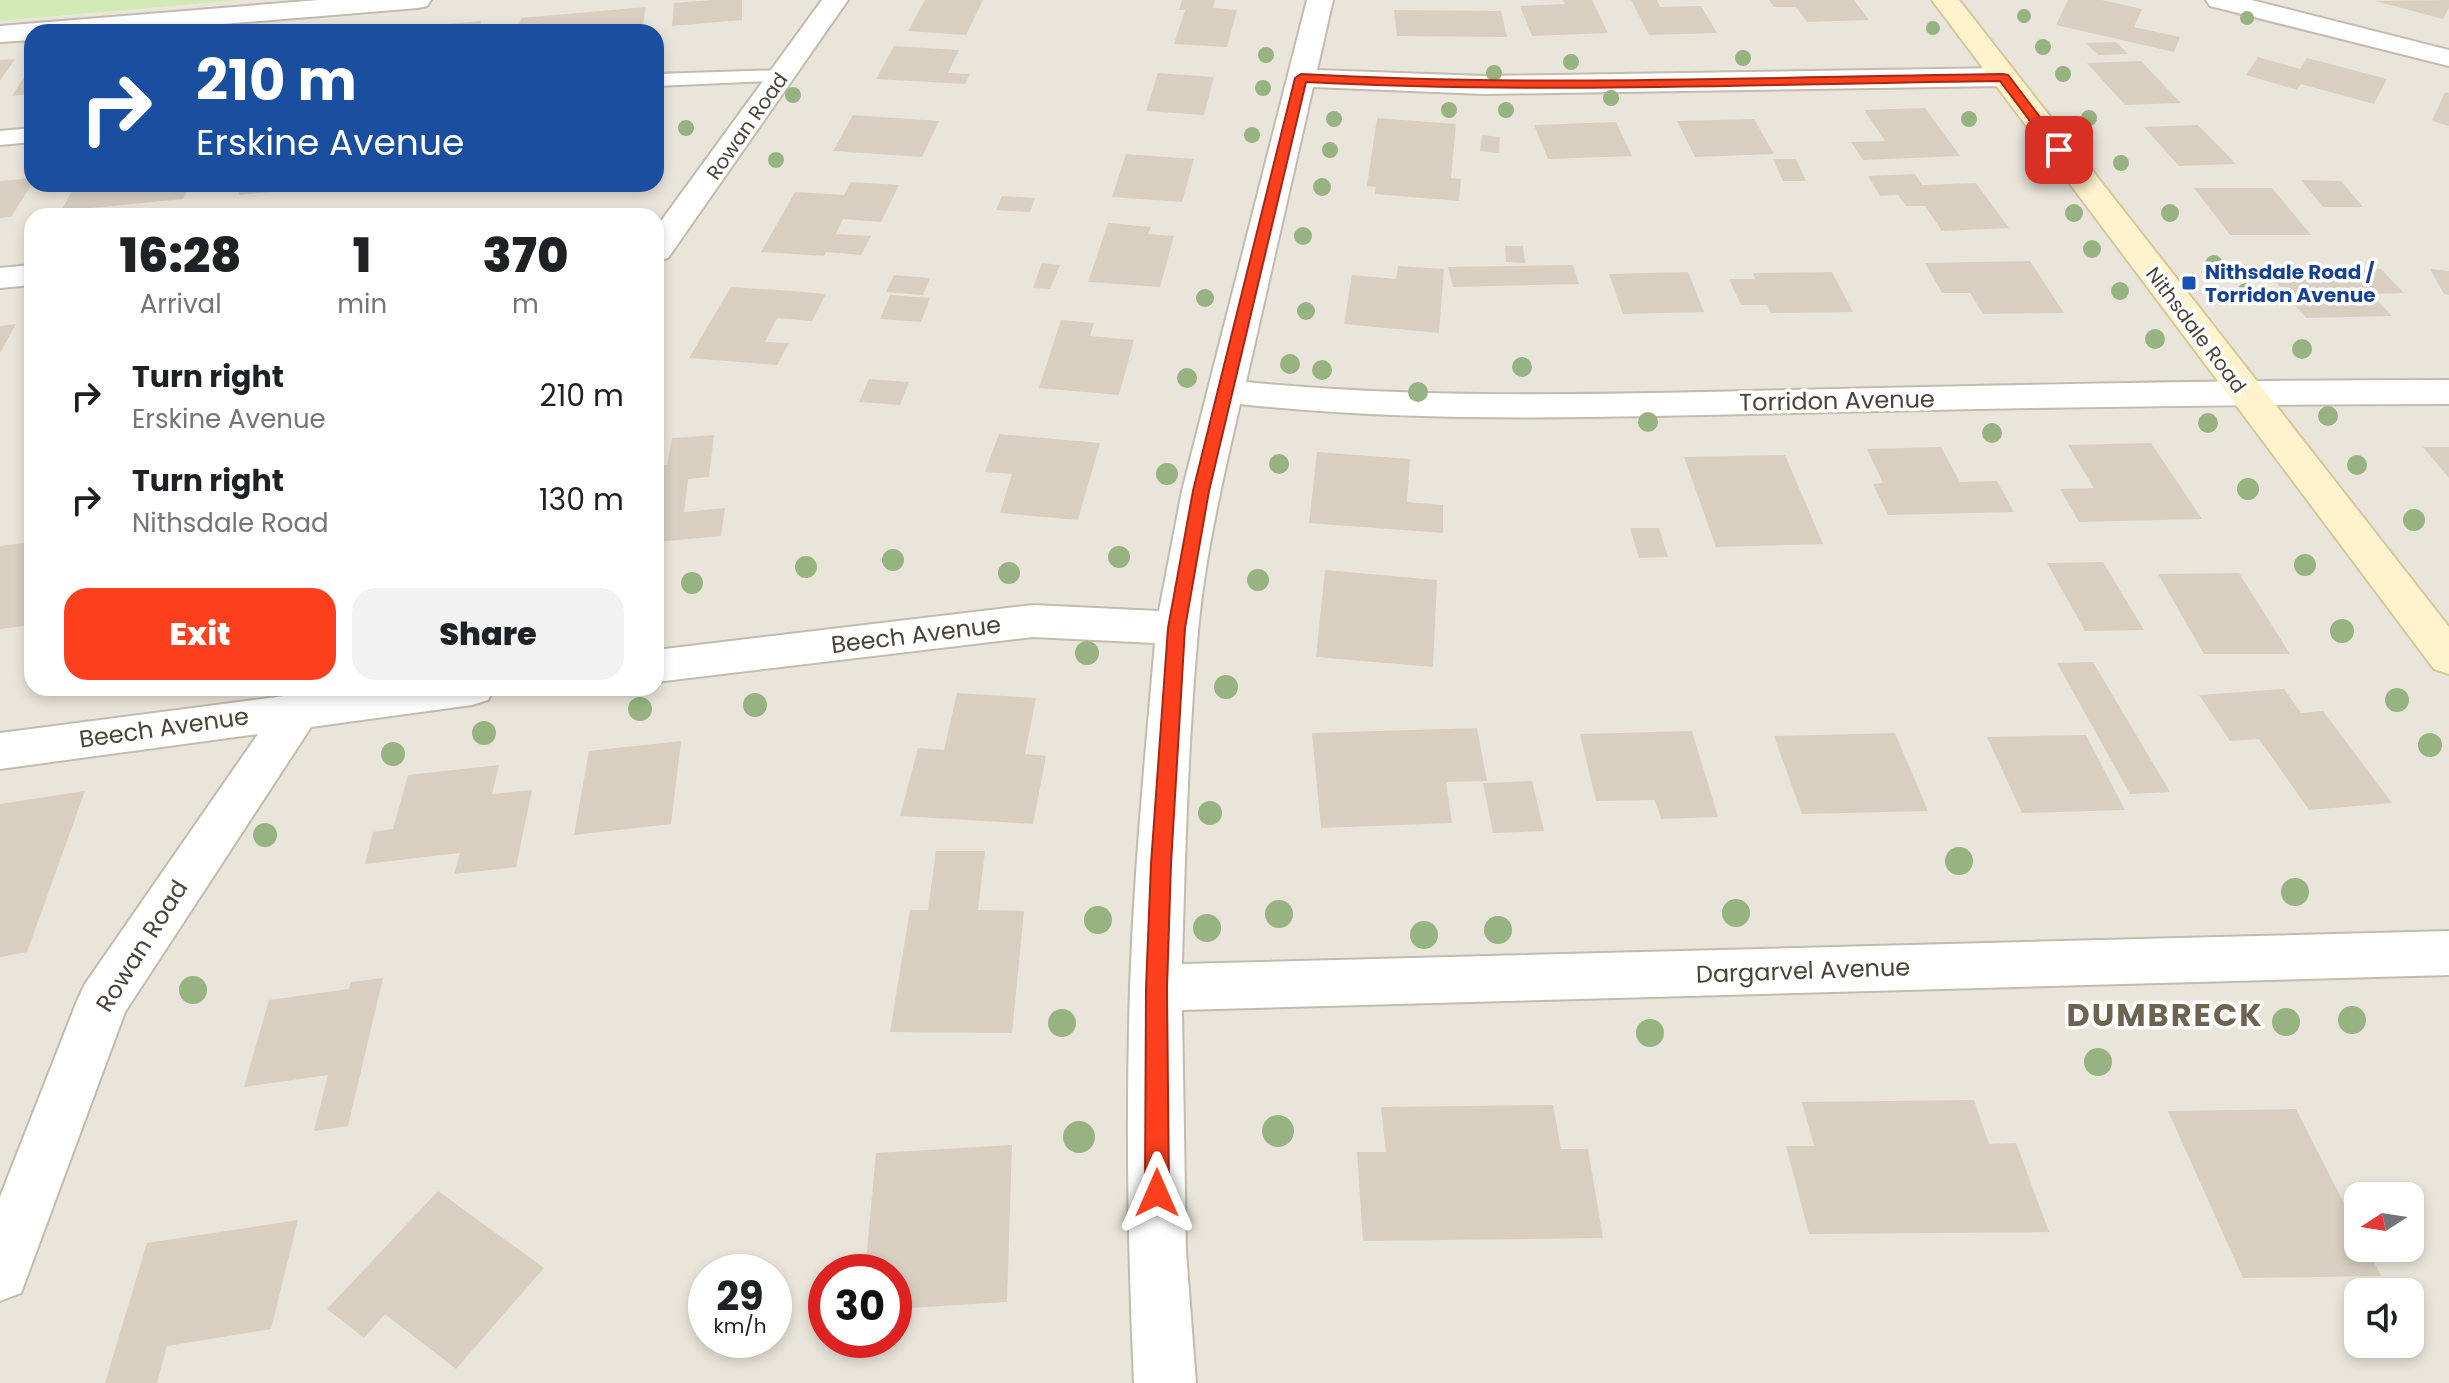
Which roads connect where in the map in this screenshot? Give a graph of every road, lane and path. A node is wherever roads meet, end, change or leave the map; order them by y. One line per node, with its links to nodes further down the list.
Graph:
1 (418, 0): 6 (street)
2 (835, 0): 10 (street, Rowan Road)
3 (1320, 0): 12 (street)
4 (1945, 0): 11 (street, Nithsdale Road)
5 (2219, 0): 9 (street)
6 (123, 24)
7 (24, 32): 8 (street)
8 (0, 34)
9 (2449, 58)
10 (782, 76): 13 (lane); 16 (street, Rowan Road)
11 (2003, 77): 12 (street); 22 (street, Nithsdale Road)
12 (1301, 78): 21 (street)
13 (664, 80)
14 (24, 136): 15 (lane)
15 (0, 138)
16 (686, 212): 17 (street); 18 (street, Rowan Road)
17 (664, 214)
18 (664, 241)
19 (24, 276): 20 (street)
20 (0, 278)
21 (1225, 391): 22 (street, Torridon Avenue); 24 (street)
22 (2242, 392): 23 (street, Torridon Avenue); 25 (street, Nithsdale Road)
23 (2449, 392)
24 (1177, 628): 26 (street, Beech Avenue); 31 (street)
25 (2449, 658)
26 (664, 665)
27 (338, 696): 28 (street, Beech Avenue)
28 (304, 698): 29 (street, Beech Avenue); 32 (street, Rowan Road)
29 (0, 751)
30 (2449, 953): 31 (street, Dargarvel Avenue)
31 (1156, 988): 33 (street)
32 (0, 1272)
33 (1165, 1383)

